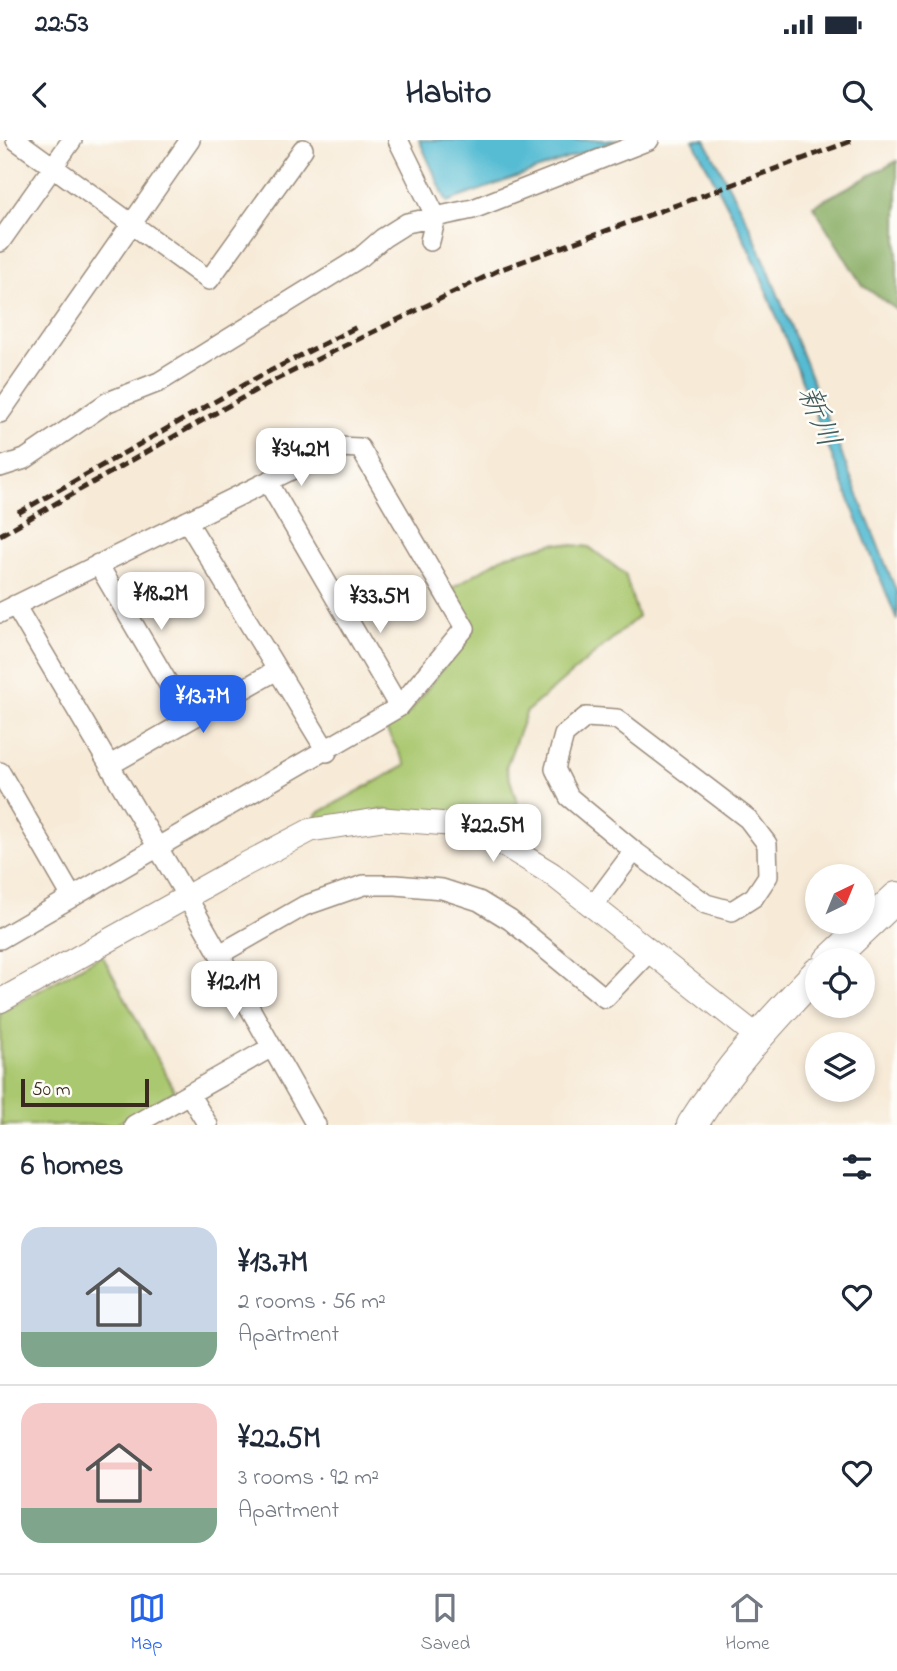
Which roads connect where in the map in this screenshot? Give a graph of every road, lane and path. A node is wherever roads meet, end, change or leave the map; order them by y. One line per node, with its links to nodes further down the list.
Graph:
1 (16, 140): 7 (street)
2 (72, 140): 7 (street)
3 (190, 140): 9 (street)
4 (398, 140): 8 (street)
5 (649, 140): 8 (street)
6 (303, 149): 9 (street)
7 (53, 166): 9 (street); 11 (street)
8 (436, 217): 10 (street); 13 (street)
9 (131, 223): 12 (street)
10 (430, 241)
11 (0, 242)
12 (0, 414)
13 (0, 467)
14 (268, 482): 15 (street); 19 (street); 19 (street)
15 (187, 521): 16 (street); 18 (street)
16 (98, 564): 17 (street); 20 (street)
17 (8, 609): 22 (street)
18 (277, 670): 20 (street); 21 (street)
19 (400, 707): 21 (street)
20 (189, 719): 22 (street)
21 (327, 752): 24 (street)
22 (110, 765): 24 (street)
23 (0, 772): 26 (street)
24 (159, 847): 26 (street); 27 (street)
25 (634, 851): 25 (street); 29 (street)
26 (72, 897): 30 (street)
27 (187, 897): 29 (street); 33 (street); 35 (street)
28 (897, 897): 31 (main road)
29 (593, 906): 32 (street)
30 (0, 939)
31 (843, 948)
32 (650, 951): 33 (street); 36 (street)
33 (220, 954): 37 (street)
34 (805, 986): 36 (main road)
35 (0, 1001)
36 (758, 1037): 42 (main road)
37 (272, 1047): 38 (street); 41 (street)
38 (190, 1094): 39 (street); 40 (street)
39 (134, 1125)
40 (208, 1125)
41 (316, 1125)
42 (692, 1125)

